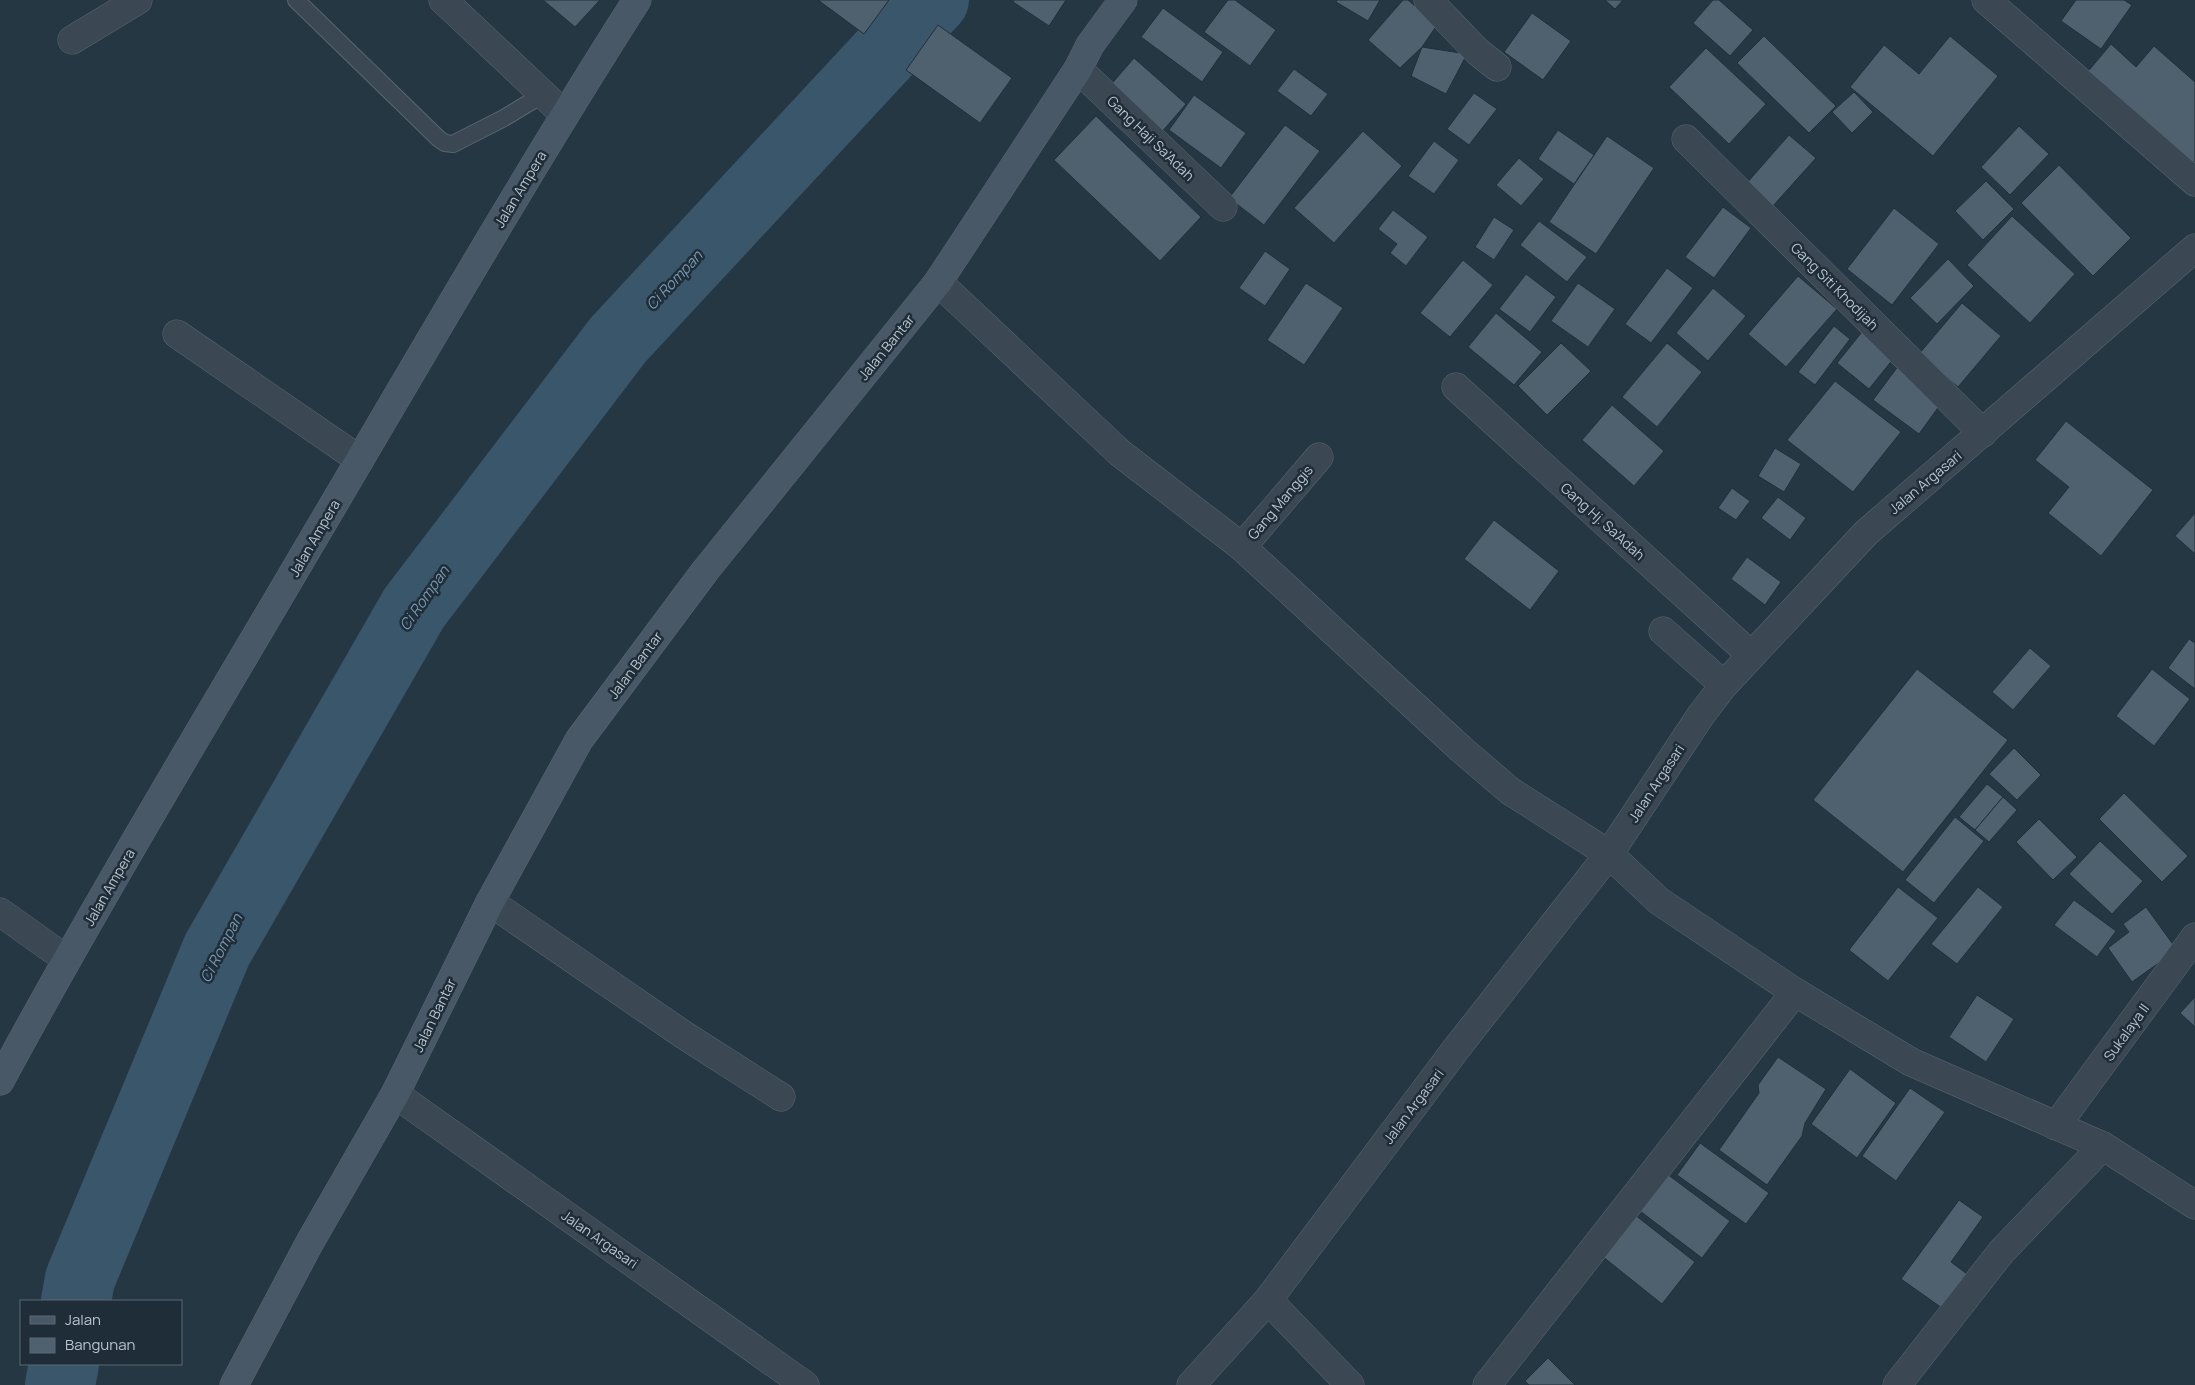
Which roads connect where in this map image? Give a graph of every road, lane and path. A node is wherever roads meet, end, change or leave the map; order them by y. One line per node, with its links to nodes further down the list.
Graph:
1 (138, 0): 8 (street)
2 (296, 0): 11 (lane)
3 (443, 0): 11 (street)
4 (636, 0): 12 (street, Jalan Ampera)
5 (1123, 0): 10 (street, Jalan Bantar)
6 (1428, 0): 9 (street)
7 (1986, 0): 14 (street)
8 (72, 40)
9 (1498, 68)
10 (1078, 69): 15 (street, Gang Haji Sa'Adah); 17 (street, Jalan Bantar)
11 (542, 95): 12 (street)
12 (564, 114): 22 (street, Jalan Ampera)
13 (1686, 139): 20 (street, Gang Siti Khodijah)
14 (2195, 182)
15 (1223, 207)
16 (2195, 248): 20 (street, Jalan Argasari)
17 (938, 282): 23 (street); 28 (street, Jalan Bantar)
18 (178, 334): 22 (street)
19 (1456, 387): 25 (street, Gang Hj. Sa'Adah)
20 (1983, 433): 25 (street, Jalan Argasari)
21 (1319, 457): 23 (street, Gang Manggis)
22 (360, 460): 31 (street, Jalan Ampera)
23 (1242, 547): 27 (street)
24 (1663, 631): 26 (street)
25 (1751, 655): 26 (street, Jalan Argasari)
26 (1724, 685): 27 (street, Jalan Argasari)
27 (1609, 854): 32 (street); 39 (street, Jalan Argasari)
28 (490, 902): 34 (street, Jalan Bantar); 35 (street)
29 (0, 912): 31 (street)
30 (2195, 937): 36 (street, Sukalaya II)
31 (66, 959): 33 (street, Jalan Ampera)
32 (1795, 992): 36 (street); 45 (street)
33 (0, 1081)
34 (395, 1094): 40 (street, Jalan Argasari); 41 (street, Jalan Bantar)
35 (781, 1097)
36 (2056, 1126): 37 (street)
37 (2103, 1146): 38 (street); 46 (street)
38 (2195, 1206)
39 (1268, 1300): 43 (street, Jalan Argasari); 44 (street)
40 (773, 1376): 42 (street, Jalan Argasari)
41 (234, 1385)
42 (805, 1385)
43 (1191, 1385)
44 (1350, 1385)
45 (1487, 1385)
46 (1897, 1385)

